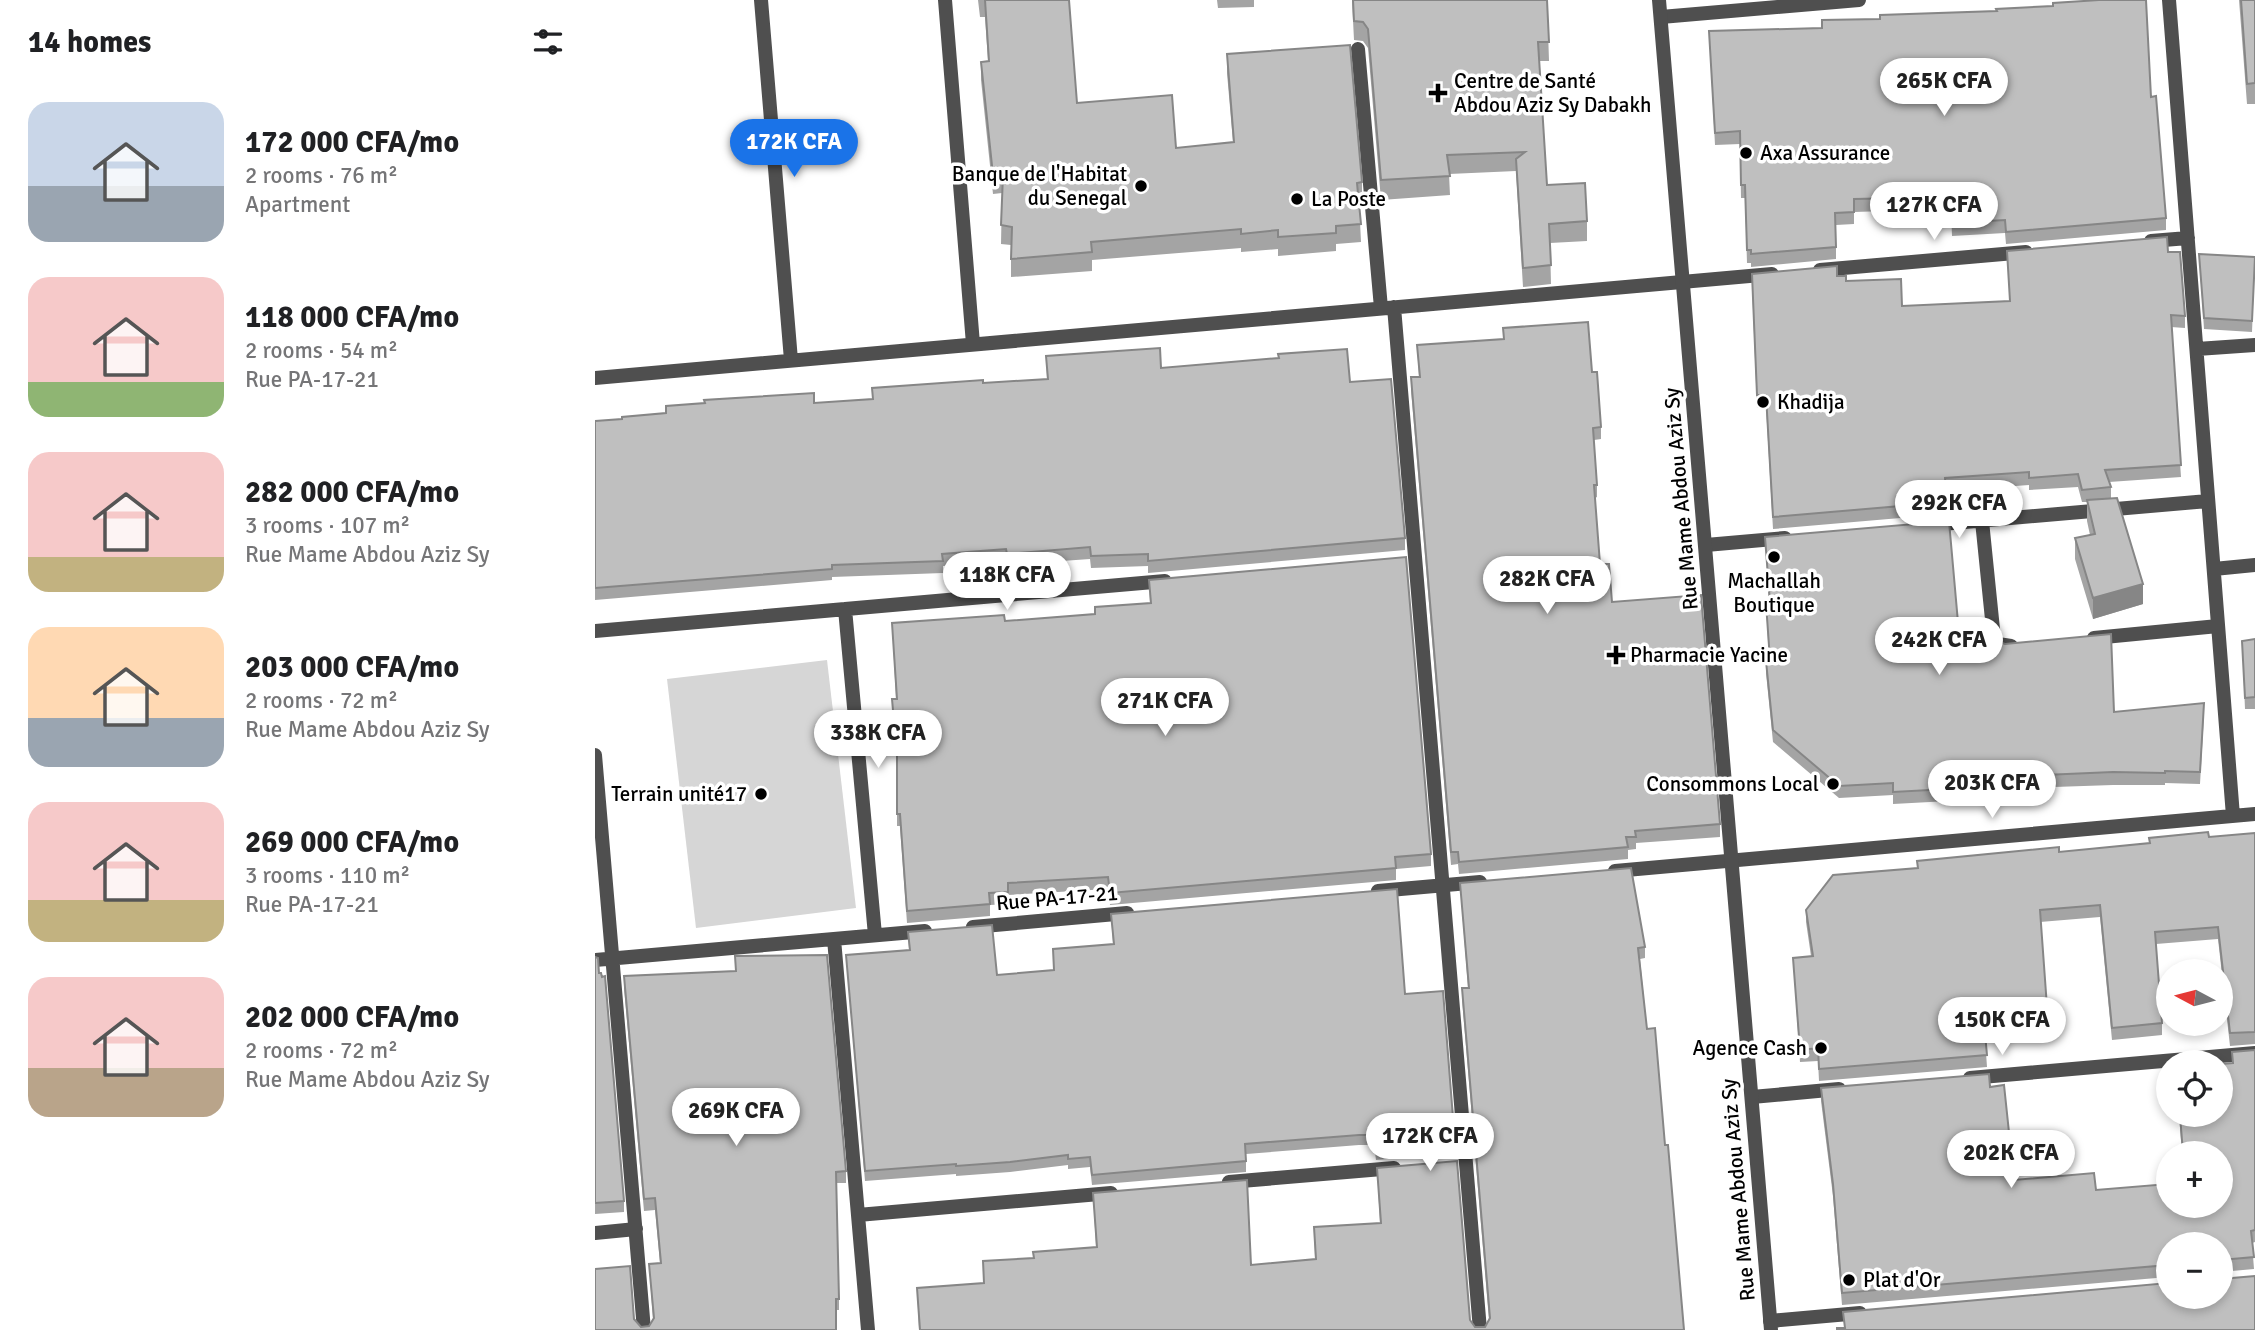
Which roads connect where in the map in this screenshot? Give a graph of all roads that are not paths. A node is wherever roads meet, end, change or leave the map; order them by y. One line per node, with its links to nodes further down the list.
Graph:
1 (761, 0): 16 (street)
2 (945, 0): 13 (street)
3 (1660, 0): 6 (street, Rue Mame Abdou Aziz Sy)
4 (1859, 0): 6 (street)
5 (2169, 0): 8 (street)
6 (1661, 18): 11 (street, Rue Mame Abdou Aziz Sy)
7 (1358, 49): 12 (street)
8 (2188, 238): 9 (street); 15 (street)
9 (2133, 243)
10 (2038, 251): 11 (street)
11 (1683, 282): 12 (street); 22 (street, Rue Mame Abdou Aziz Sy)
12 (1388, 308): 13 (street); 37 (street)
13 (973, 344): 16 (street)
14 (2255, 345): 15 (street)
15 (2197, 349): 18 (street)
16 (791, 360): 17 (street)
17 (595, 377)
18 (2209, 501): 19 (street); 24 (street)
19 (1982, 521): 20 (street); 30 (street)
20 (1913, 527)
21 (1802, 537): 22 (street)
22 (1706, 545): 34 (street, Rue Mame Abdou Aziz Sy)
23 (2255, 565): 24 (street)
24 (2214, 569): 27 (street)
25 (1184, 579): 26 (street)
26 (845, 609): 28 (street); 40 (street)
27 (2218, 626): 29 (street); 33 (street)
28 (595, 631)
29 (2084, 639)
30 (2031, 644)
31 (595, 755): 42 (street)
32 (2255, 814): 33 (street)
33 (2233, 816): 34 (street)
34 (1732, 860): 35 (street); 47 (street, Rue Mame Abdou Aziz Sy)
35 (1594, 872)
36 (1498, 881): 37 (street)
37 (1443, 886): 38 (street); 58 (street)
38 (1360, 893)
39 (1138, 912): 40 (street, Rue PA-17-21)
40 (875, 935): 41 (street, Rue PA-17-21)
41 (834, 939): 42 (street, Rue PA-17-21); 51 (street)
42 (612, 958): 43 (street, Rue PA-17-21); 52 (street)
43 (595, 960)
44 (2255, 1053): 45 (street)
45 (1956, 1079)
46 (1860, 1087): 47 (street)
47 (1752, 1097): 55 (street, Rue Mame Abdou Aziz Sy)
48 (1411, 1166): 49 (street)
49 (1217, 1183)
50 (1121, 1192): 51 (street)
51 (858, 1215): 57 (street)
52 (636, 1229): 53 (street); 56 (street)
53 (595, 1233)
54 (1880, 1312): 55 (street)
55 (1771, 1326)
56 (644, 1330)
57 (868, 1330)
58 (1481, 1330)

